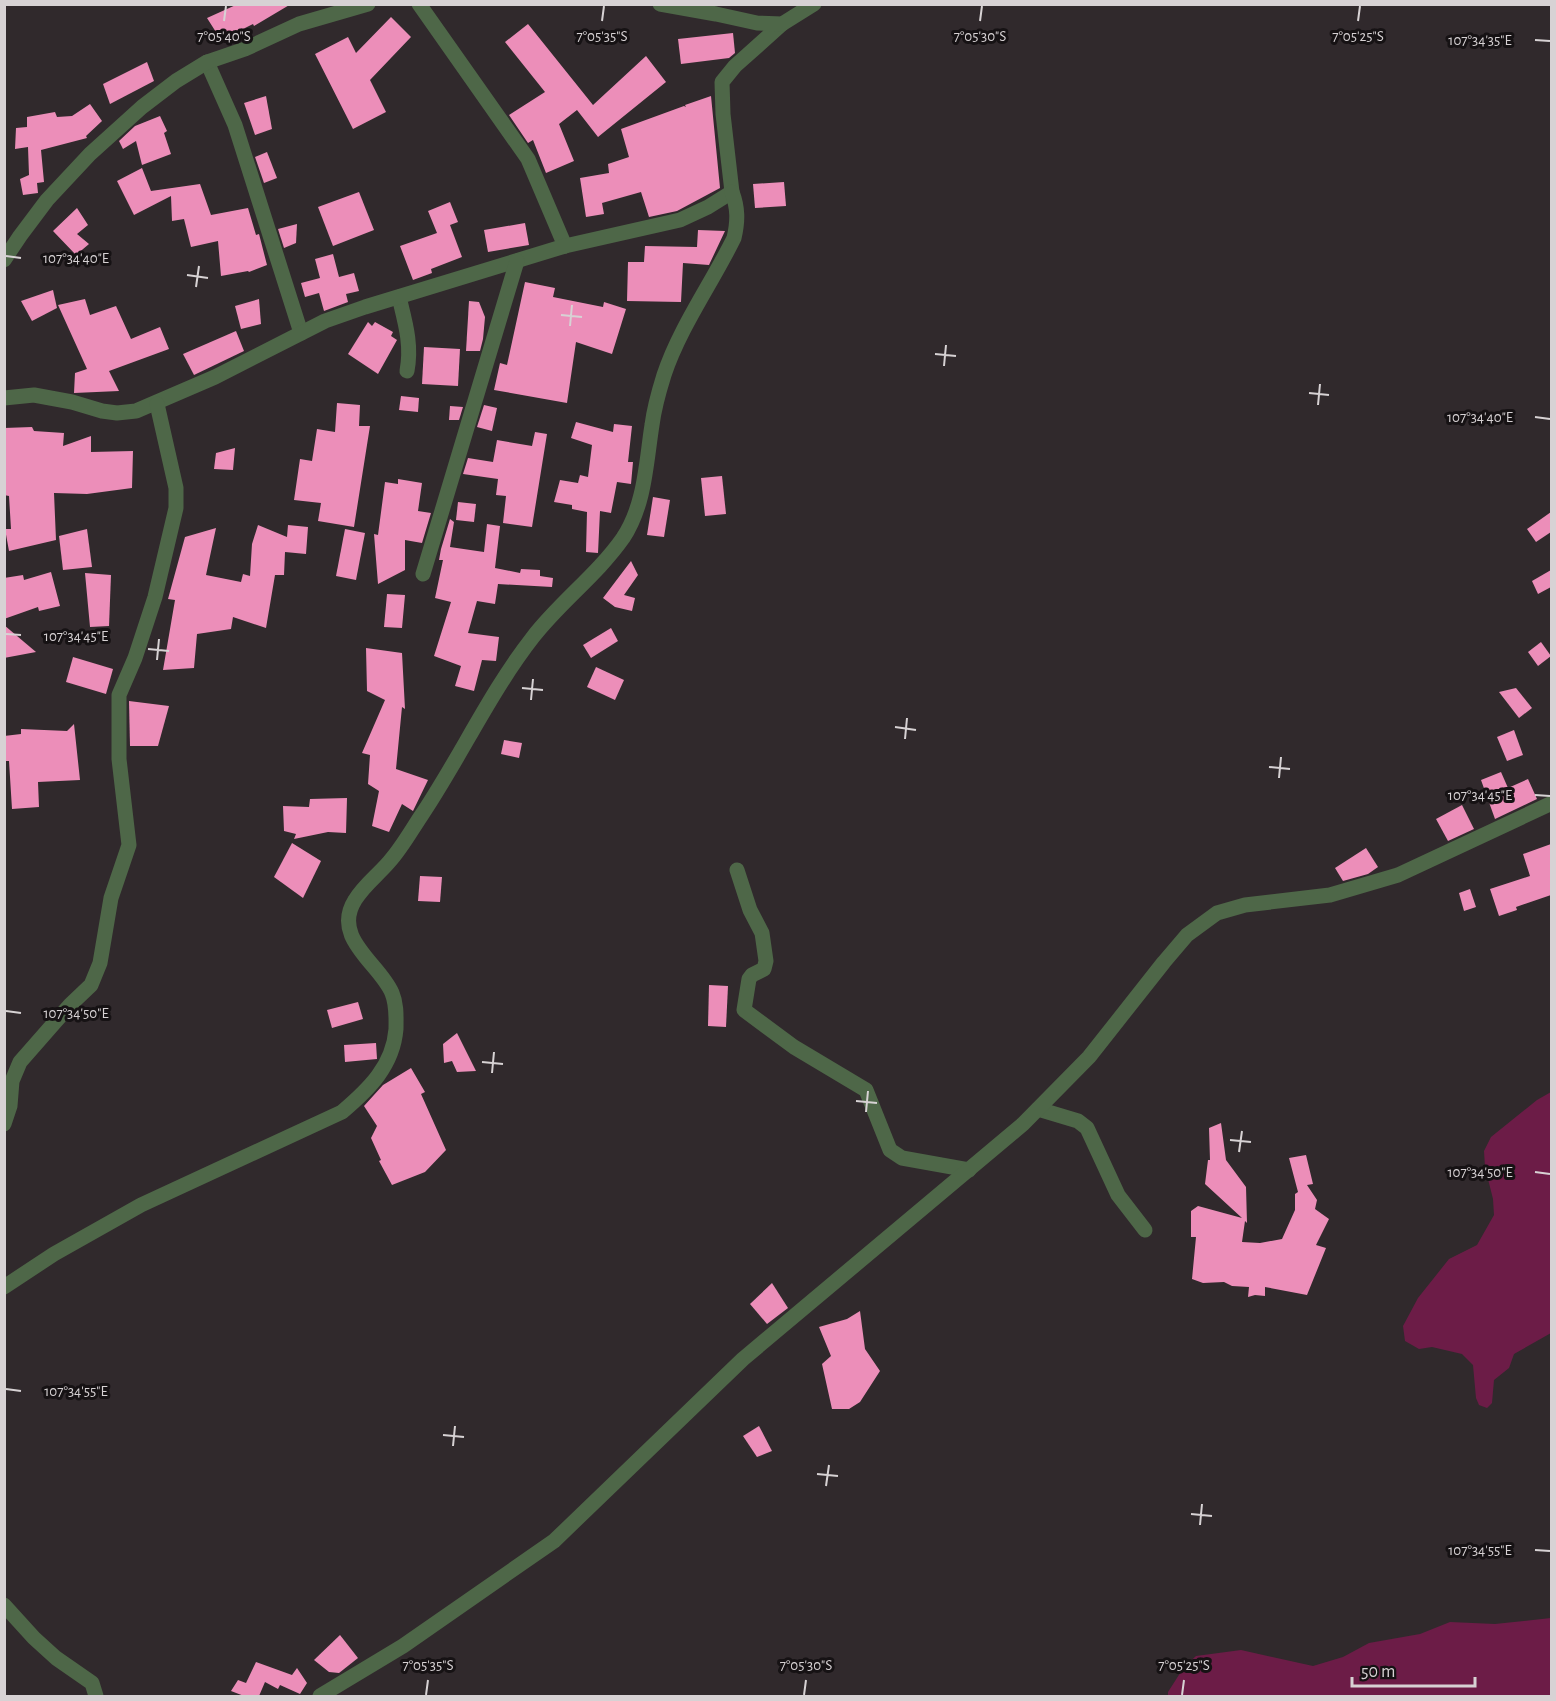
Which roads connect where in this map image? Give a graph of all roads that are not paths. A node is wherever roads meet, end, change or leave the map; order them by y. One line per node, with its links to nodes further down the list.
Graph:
1 (368, 4): 6 (street)
2 (419, 4): 8 (street)
3 (660, 4): 5 (street)
4 (814, 4): 5 (street)
5 (782, 24): 7 (street)
6 (207, 62): 9 (street); 12 (street)
7 (732, 192): 8 (street); 23 (street)
8 (565, 246): 10 (street)
9 (4, 260)
10 (517, 261): 11 (street); 16 (street)
11 (399, 297): 12 (street); 13 (street)
12 (301, 333): 15 (street)
13 (407, 371)
14 (4, 398): 15 (street)
15 (157, 404): 20 (street)
16 (423, 574)
17 (1551, 803): 19 (street)
18 (737, 870): 21 (street)
19 (1038, 1109): 21 (street); 22 (street)
20 (4, 1124)
21 (969, 1170): 26 (street)
22 (1145, 1230)
23 (4, 1287)
24 (4, 1605): 25 (street)
25 (96, 1696)
26 (320, 1696)

